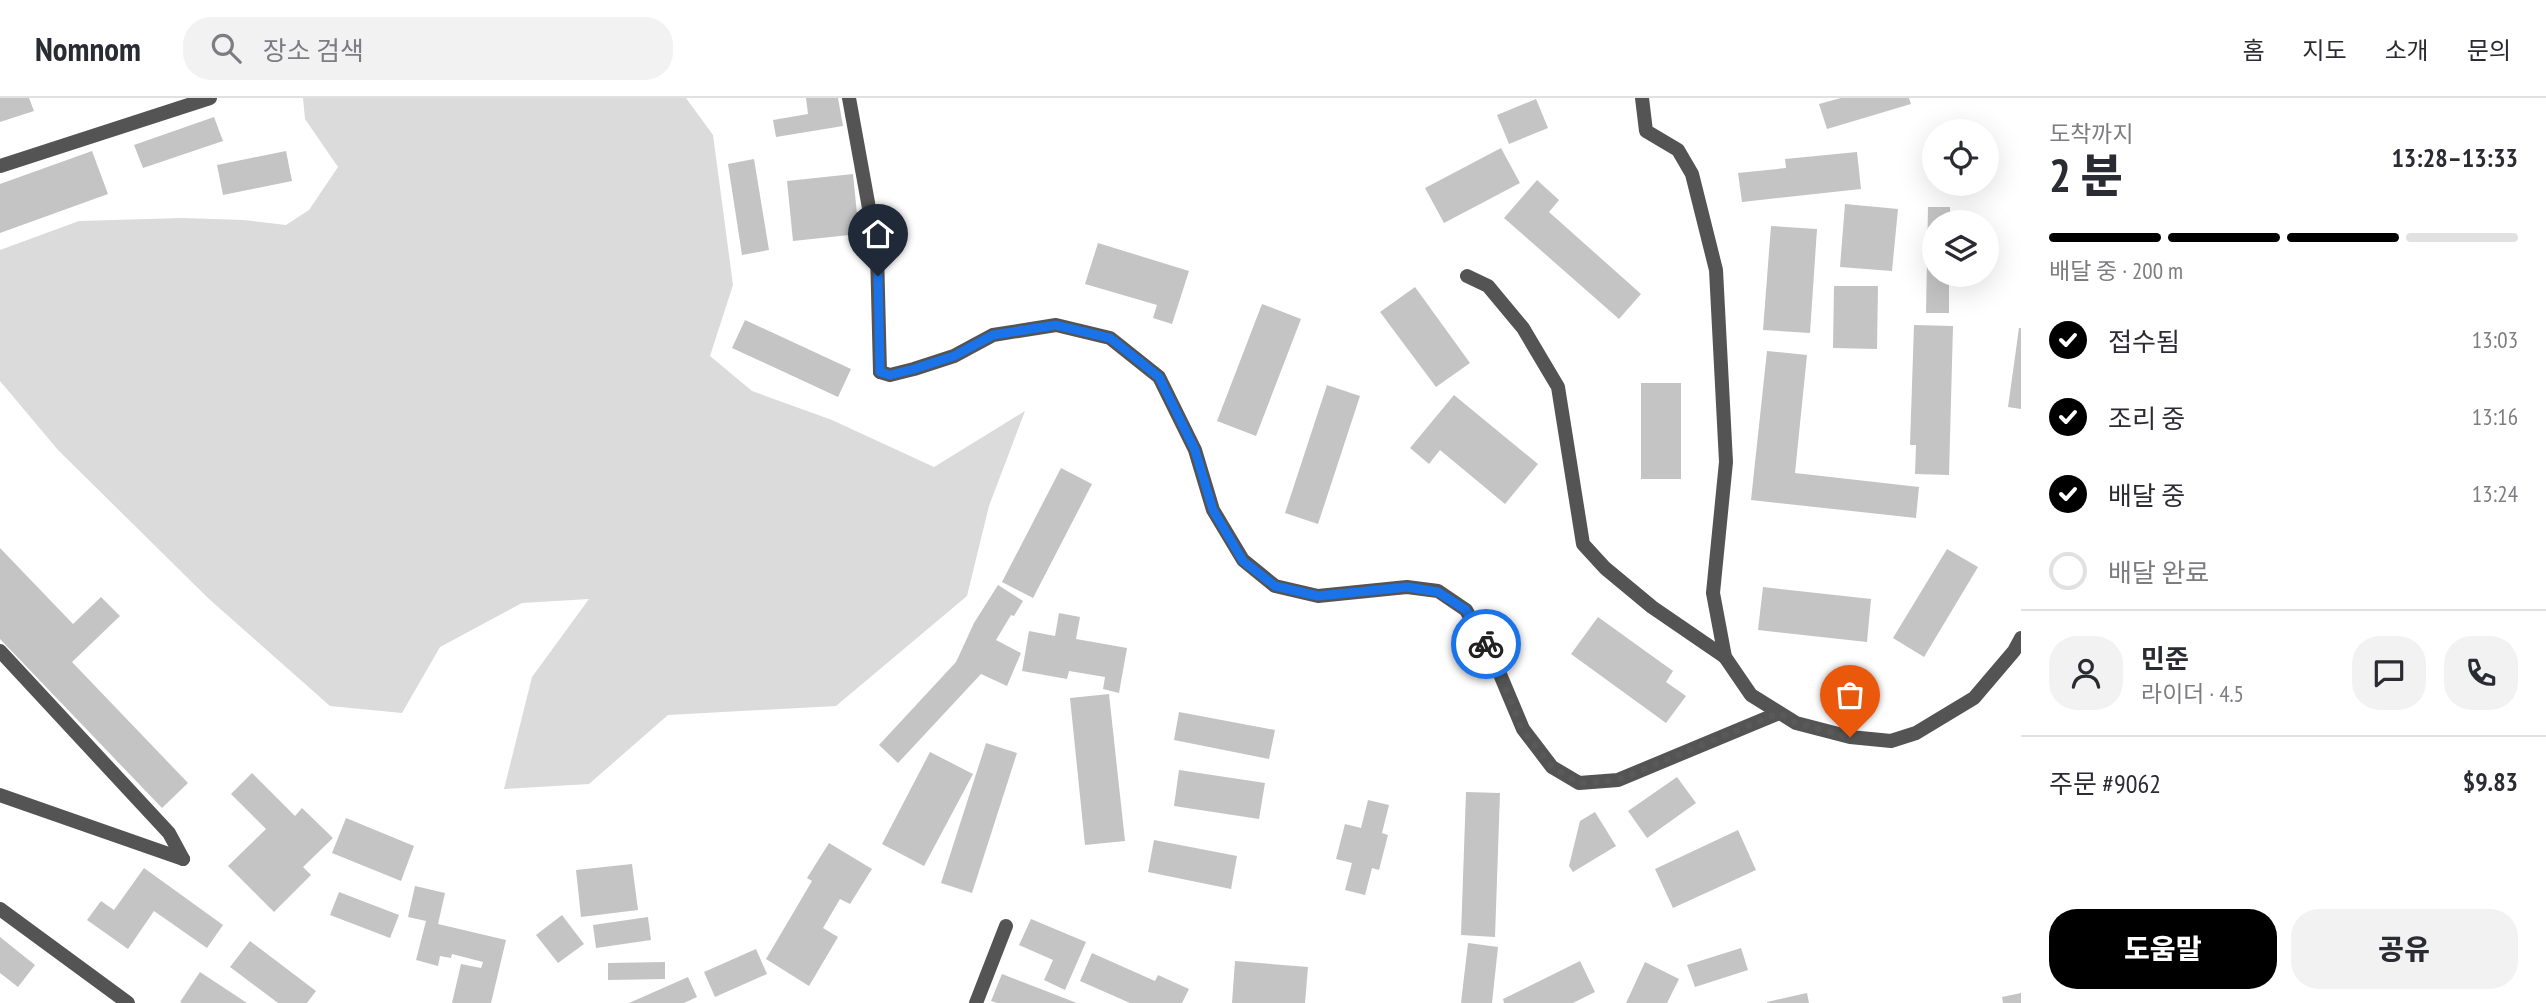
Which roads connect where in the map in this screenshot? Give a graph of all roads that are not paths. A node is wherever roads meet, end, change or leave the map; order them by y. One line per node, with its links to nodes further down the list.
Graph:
1 (210, 98): 4 (street)
2 (849, 98): 9 (street)
3 (1642, 98): 8 (street)
4 (0, 166)
5 (1467, 276): 8 (street)
6 (2021, 638): 9 (street)
7 (0, 651): 10 (street)
8 (1725, 657): 9 (street)
9 (1779, 713)
10 (0, 795)
11 (0, 909): 13 (street)
12 (1006, 926): 14 (street)
13 (128, 1003)
14 (976, 1003)

